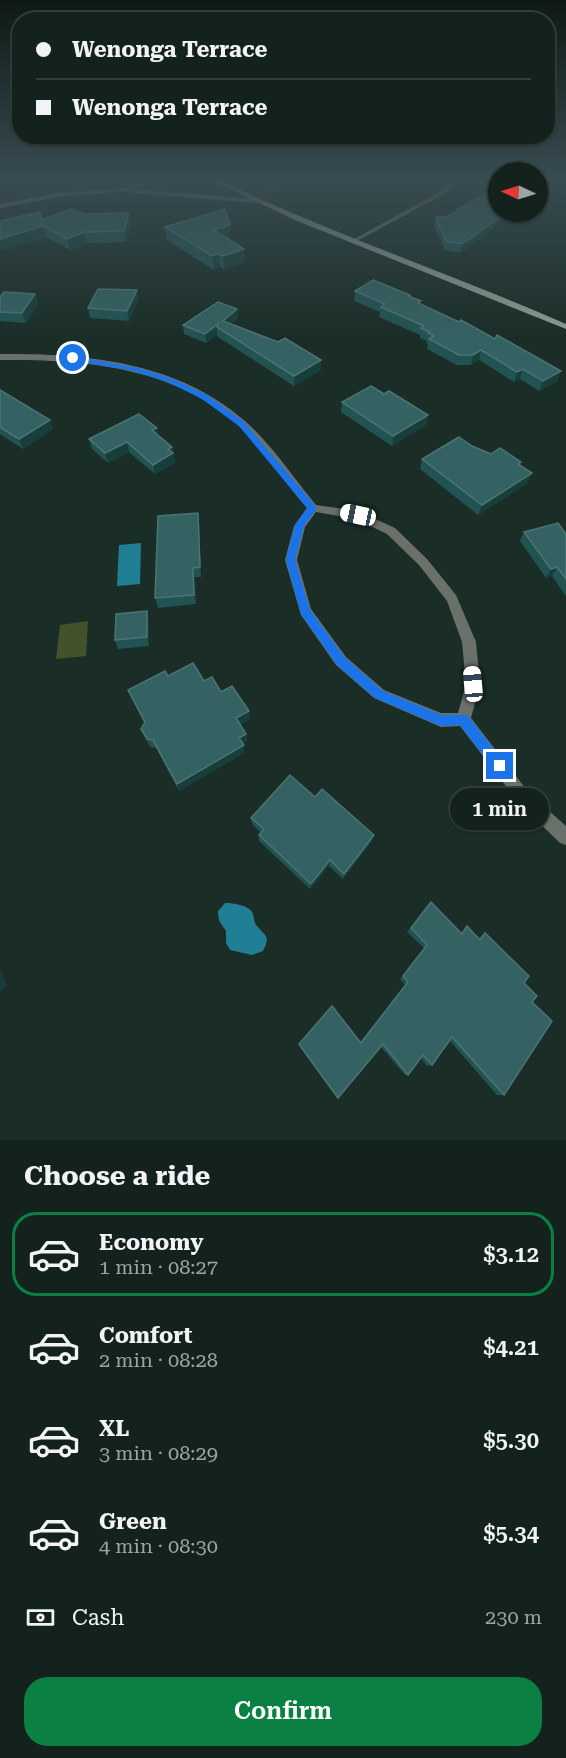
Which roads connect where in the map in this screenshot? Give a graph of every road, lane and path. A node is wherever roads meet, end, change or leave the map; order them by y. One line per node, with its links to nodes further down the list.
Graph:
1 (333, 231): 3 (street)
2 (371, 231): 3 (street)
3 (355, 240): 4 (street)
4 (566, 327)
5 (0, 357): 6 (street)
6 (312, 508): 7 (street); 7 (street)
7 (463, 719): 8 (street)
8 (566, 837)

